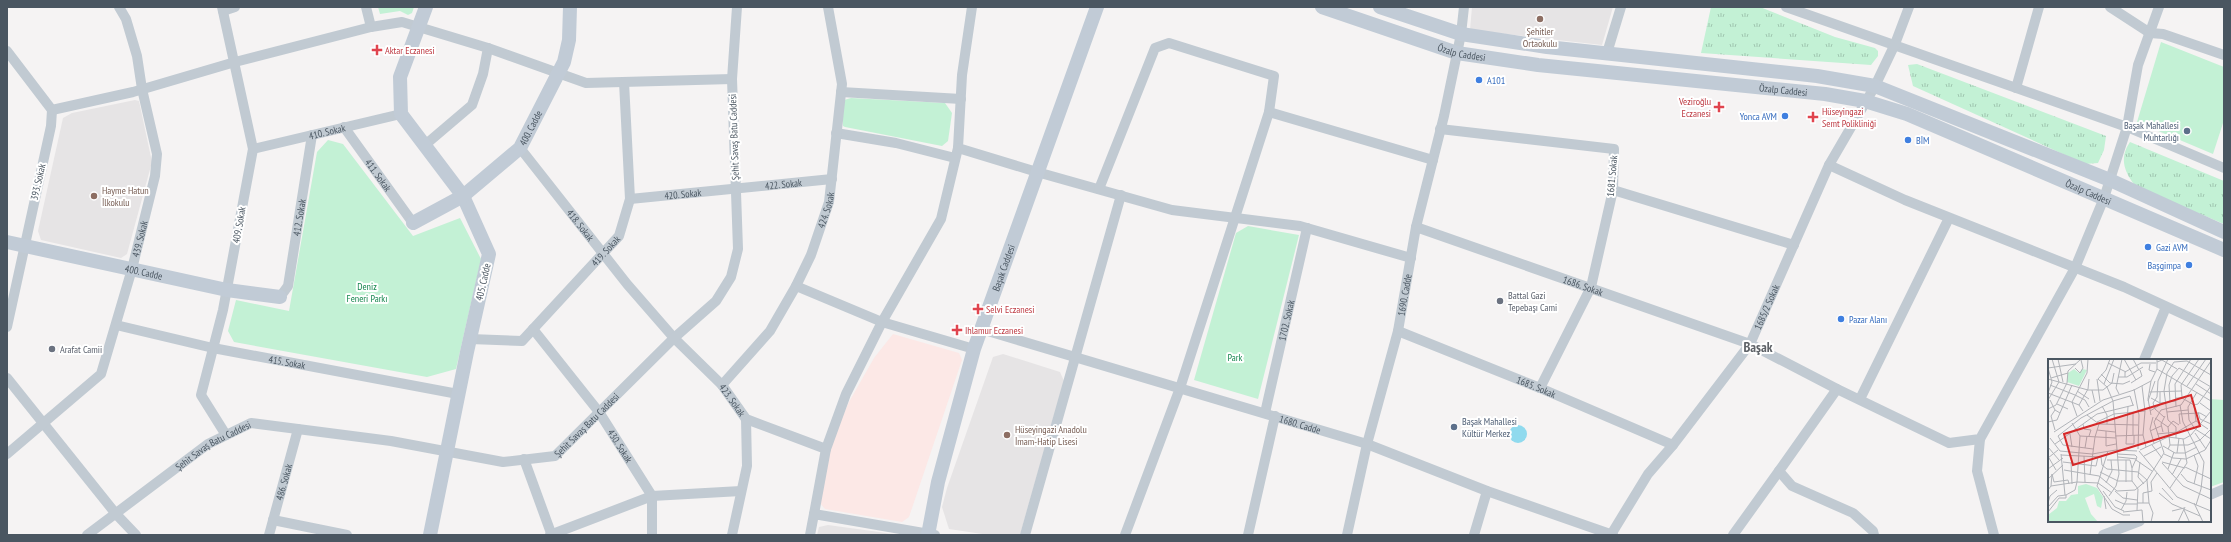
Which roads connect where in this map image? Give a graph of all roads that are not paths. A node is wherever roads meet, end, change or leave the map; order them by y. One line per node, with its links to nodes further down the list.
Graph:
1 (119, 7): 36 (street, 439. Sokak)
2 (235, 7): 19 (street)
3 (366, 7): 20 (street)
4 (426, 7): 21 (main road)
5 (570, 7): 31 (main road, 400. Cadde)
6 (737, 7): 32 (street, Şehit Savaş Batu Caddesi)
7 (828, 7): 37 (street, 424. Sokak)
8 (972, 7): 38 (street)
9 (1097, 7): 56 (main road, Başak Caddesi)
10 (1322, 7): 27 (main road, Özalp Caddesi)
11 (1380, 7): 23 (main road, Özalp Caddesi)
12 (1464, 7): 23 (street, 1690. Cadde)
13 (1621, 7): 28 (street)
14 (1909, 7): 24 (street, 1685/2 Sokak)
15 (2039, 7): 35 (street)
16 (2110, 7): 22 (street)
17 (2159, 7): 22 (street)
18 (1791, 8): 24 (street)
19 (223, 9): 30 (street, 409. Sokak)
20 (371, 26): 21 (street); 30 (street)
21 (420, 26): 25 (street); 42 (main road)
22 (2150, 32): 29 (street); 44 (street)
23 (1461, 34): 27 (street, 1690. Cadde); 28 (main road, Özalp Caddesi)
24 (1896, 44): 34 (street, 1685/2 Sokak); 35 (street)
25 (488, 48): 31 (street); 48 (street)
26 (7, 51): 40 (street)
27 (1457, 54): 39 (main road, Özalp Caddesi); 45 (street, 1690. Cadde)
28 (1607, 54): 34 (main road, Özalp Caddesi)
29 (2224, 55)
30 (235, 62): 36 (street); 51 (street, 409. Sokak)
31 (560, 72): 33 (street); 49 (main road, 400. Cadde)
32 (732, 79): 33 (street); 59 (street, Şehit Savaş Batu Caddesi)
33 (624, 82): 65 (street, 419. Sokak)
34 (1875, 86): 39 (street, 1685/2 Sokak); 58 (main road, Özalp Caddesi)
35 (2016, 88): 44 (street)
36 (142, 89): 40 (street); 79 (street, 439. Sokak)
37 (841, 92): 38 (street); 46 (street, 424. Sokak)
38 (961, 99): 50 (street)
39 (1865, 101): 54 (street, 1685/2 Sokak); 64 (main road, Özalp Caddesi)
40 (52, 110): 73 (street, 393. Sokak)
41 (1269, 112): 53 (street); 60 (street); 66 (street)
42 (401, 114): 43 (street, 410. Sokak); 48 (main road, 405. Cadde)
43 (344, 127): 47 (street, 410. Sokak); 68 (street, 411. Sokak)
44 (2127, 127): 55 (street); 58 (street)
45 (1440, 130): 53 (street, 1690. Cadde); 61 (street, 1681. Sokak)
46 (836, 133): 52 (street); 57 (street, 424. Sokak)
47 (312, 135): 51 (street, 410. Sokak); 83 (street, 412. Sokak)
48 (425, 145): 63 (main road, 405. Cadde)
49 (520, 148): 63 (main road, 400. Cadde); 76 (street, 418. Sokak)
50 (958, 148): 52 (street); 56 (street)
51 (253, 149): 82 (street, 409. Sokak)
52 (955, 158): 85 (street)
53 (1432, 160): 69 (street, 1690. Cadde)
54 (1829, 166): 67 (street); 74 (street, 1685/2 Sokak)
55 (2224, 168)
56 (1036, 172): 60 (street); 89 (main road, Başak Caddesi)
57 (832, 179): 59 (street, 422. Sokak); 80 (street, 424. Sokak)
58 (2110, 180): 64 (street); 71 (main road, Özalp Caddesi)
59 (735, 188): 65 (street, 420. Sokak); 92 (street, Şehit Savaş Batu Caddesi)
60 (1099, 189): 62 (street)
61 (1613, 190): 74 (street); 81 (street, 1681. Sokak)
62 (1121, 195): 66 (street); 97 (street)
63 (463, 196): 68 (main road, 400. Cadde); 93 (main road, 405. Cadde)
64 (2104, 198): 75 (main road, Özalp Caddesi); 78 (street)
65 (630, 199): 76 (street, 419. Sokak)
66 (1234, 218): 70 (street); 101 (street)
67 (1949, 218): 78 (street); 105 (street)
68 (413, 223)
69 (1416, 227): 77 (street, 1690. Cadde); 81 (street, 1686. Sokak)
70 (1307, 228): 77 (street); 107 (street, 1702. Sokak)
71 (2224, 232)
72 (7, 242): 73 (main road, 400. Cadde)
73 (24, 245): 79 (main road, 400. Cadde); 87 (street, 393. Sokak)
74 (1794, 245): 94 (street, 1685/2 Sokak)
75 (2224, 250)
76 (604, 254): 88 (street, 419. Sokak); 92 (street, 418. Sokak)
77 (1411, 258): 90 (street, 1690. Cadde)
78 (2075, 268): 84 (street); 113 (street)
79 (132, 269): 82 (main road, 400. Cadde); 86 (street, 439. Sokak)
80 (796, 286): 85 (street); 100 (street, 424. Sokak)
81 (1591, 287): 94 (street, 1686. Sokak); 102 (street, 1681. Sokak)
82 (227, 290): 83 (main road, 400. Cadde); 95 (street, 409. Sokak)
83 (280, 297)
84 (2166, 307): 91 (street); 98 (street)
85 (882, 322): 96 (street); 116 (street)
86 (116, 325): 95 (street, 415. Sokak); 110 (street, 439. Sokak)
87 (7, 326)
88 (533, 329): 93 (street, 419. Sokak); 106 (street, 430. Sokak)
89 (981, 329): 96 (main road, Başak Caddesi); 97 (street, 1680. Cadde)
90 (1398, 331): 102 (street, 1685. Sokak); 114 (street, 1690. Cadde)
91 (2224, 333)
92 (674, 338): 100 (street, 423. Sokak); 106 (street, Şehit Savaş Batu Caddesi)
93 (470, 339): 104 (main road, 405. Cadde)
94 (1750, 344): 103 (street, 1686. Sokak); 115 (street, 1685/2 Sokak)
95 (213, 348): 104 (street, 415. Sokak); 112 (street, 409. Sokak)
96 (974, 349): 140 (main road, Başak Caddesi)
97 (1076, 357): 101 (street, 1680. Cadde); 141 (street)
98 (2144, 359)
99 (7, 378): 110 (street)
100 (722, 384): 109 (street, 423. Sokak)
101 (1180, 388): 107 (street, 1680. Cadde); 142 (street)
102 (1540, 388): 115 (street, 1685. Sokak)
103 (1837, 389): 105 (street, 1686. Sokak); 120 (street)
104 (458, 394): 117 (main road, 405. Cadde)
105 (1860, 399): 113 (street, 1686. Sokak)
106 (599, 412): 119 (street, Şehit Savaş Batu Caddesi); 125 (street, 430. Sokak)
107 (1265, 414): 108 (street, 1680. Cadde)
108 (1275, 416): 114 (street, 1680. Cadde); 143 (street)
109 (746, 419): 116 (street, 423. Sokak); 122 (street)
110 (44, 422): 118 (street, 439. Sokak); 126 (street)
111 (298, 429): 112 (street, Şehit Savaş Batu Caddesi); 117 (street, Şehit Savaş Batu Caddesi); 128 (street, 486. Sokak)
112 (226, 435): 126 (street, Şehit Savaş Batu Caddesi)
113 (1980, 439): 148 (street)
114 (1367, 444): 123 (street, 1680. Cadde); 144 (street, 1690. Cadde)
115 (1673, 445): 131 (street, 1685/2 Sokak)
116 (826, 449): 127 (street)
117 (446, 452): 119 (street, Şehit Savaş Batu Caddesi); 136 (main road, 405. Cadde)
118 (7, 454)
119 (524, 459): 130 (street)
120 (1779, 471): 146 (street); 147 (street)
121 (2224, 489): 124 (street)
122 (742, 491): 125 (street); 138 (street)
123 (1487, 492): 131 (street, 1680. Cadde); 145 (street)
124 (2211, 495)
125 (652, 496): 130 (street); 137 (street)
126 (116, 514): 132 (street, Şehit Savaş Batu Caddesi); 133 (street)
127 (814, 514): 139 (street); 140 (street)
128 (273, 520): 134 (street, 486. Sokak); 135 (street)
129 (2135, 522): 149 (street)
130 (551, 534)
131 (1613, 534)
132 (87, 535)
133 (136, 535)
134 (269, 535)
135 (347, 535)
136 (430, 535)
137 (652, 535)
138 (732, 535)
139 (810, 535)
140 (931, 535)
141 (1024, 535)
142 (1125, 535)
143 (1248, 535)
144 (1347, 535)
145 (1474, 535)
146 (1732, 535)
147 (1874, 535)
148 (1994, 535)
149 (2102, 535)

